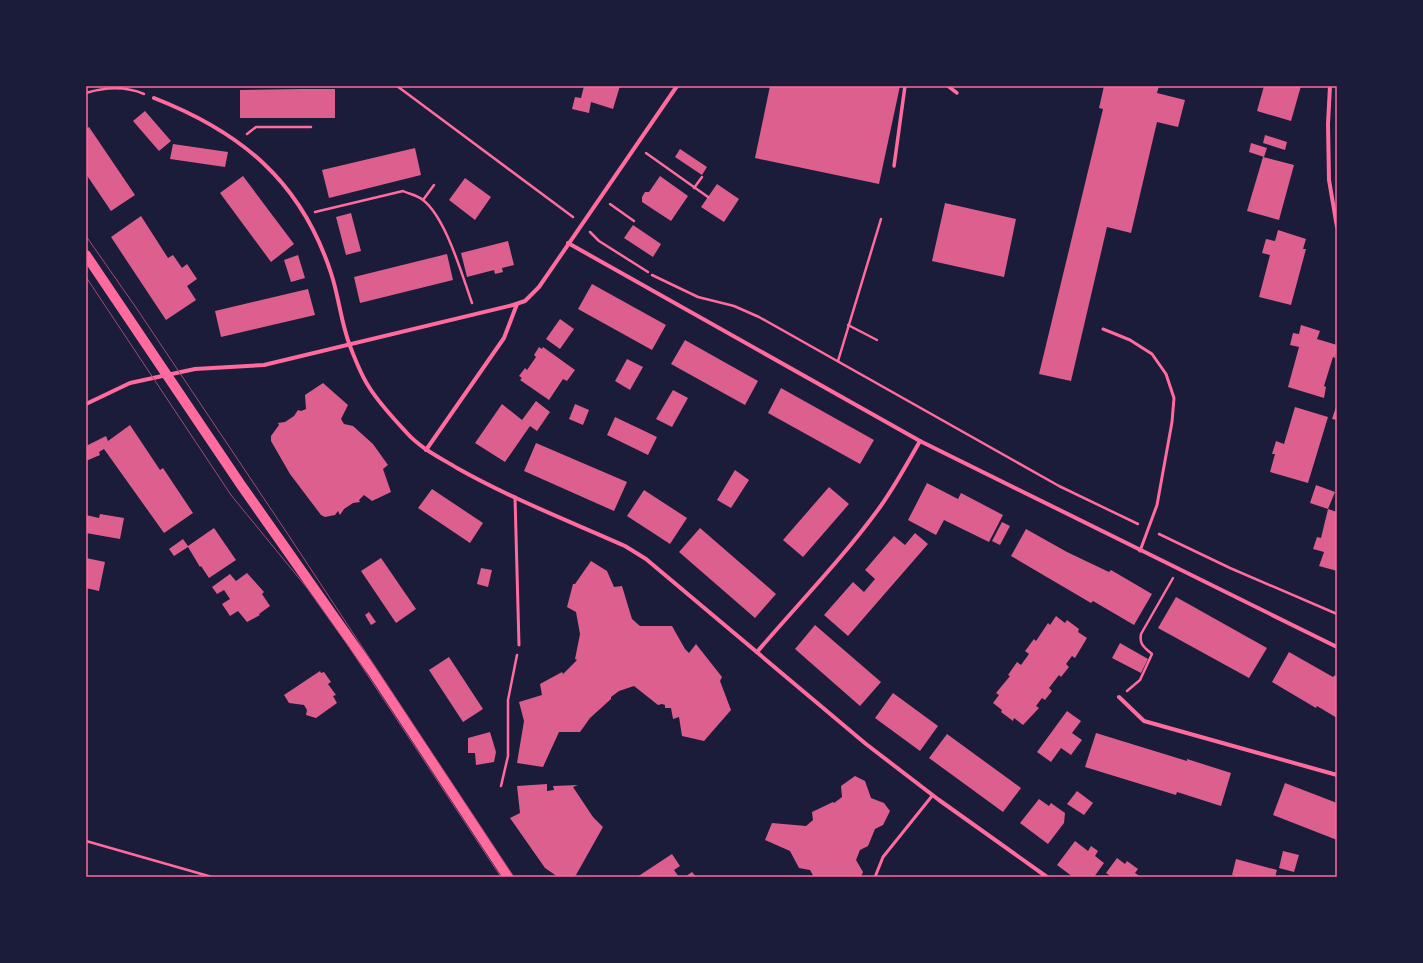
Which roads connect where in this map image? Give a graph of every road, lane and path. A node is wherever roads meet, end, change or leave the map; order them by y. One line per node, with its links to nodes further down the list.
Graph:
1 (397, 86): 22 (path)
2 (677, 86): 11 (street)
3 (905, 86): 12 (street)
4 (948, 86): 7 (street)
5 (1330, 86): 23 (street)
6 (86, 92): 8 (path)
7 (957, 93)
8 (154, 98): 10 (street)
9 (311, 128): 10 (path)
10 (236, 141): 19 (street)
11 (636, 145): 15 (path); 16 (street)
12 (894, 166)
13 (702, 177): 15 (path)
14 (434, 185): 18 (path)
15 (694, 188): 17 (path)
16 (600, 197): 21 (path); 22 (street)
17 (708, 197)
18 (423, 200): 19 (path); 27 (path)
19 (304, 214): 31 (street)
20 (881, 218): 28 (path)
21 (634, 221)
22 (582, 223): 24 (street); 32 (path)
23 (1337, 227)
24 (568, 243): 26 (street); 35 (street)
25 (86, 255): 33 (main road)
26 (517, 304): 27 (street); 36 (street)
27 (476, 315): 31 (street)
28 (848, 325): 30 (path); 32 (path)
29 (1103, 329): 38 (lane)
30 (877, 340)
31 (350, 345): 33 (street); 36 (street)
32 (838, 361): 38 (path)
33 (167, 375): 34 (street); 51 (main road)
34 (86, 404)
35 (920, 441): 39 (street); 44 (street)
36 (426, 450): 37 (street)
37 (515, 497): 42 (lane); 44 (street)
38 (1147, 528): 39 (lane); 41 (path)
39 (1140, 551): 40 (street)
40 (1178, 569): 43 (street); 45 (path)
41 (1337, 614)
42 (519, 645): 47 (path)
43 (1337, 647)
44 (757, 652): 48 (street)
45 (1119, 697): 46 (street)
46 (1337, 775)
47 (501, 786)
48 (932, 796): 52 (lane); 53 (street)
49 (86, 841): 50 (path)
50 (212, 877)
51 (508, 877)
52 (875, 877)
53 (1047, 877)

